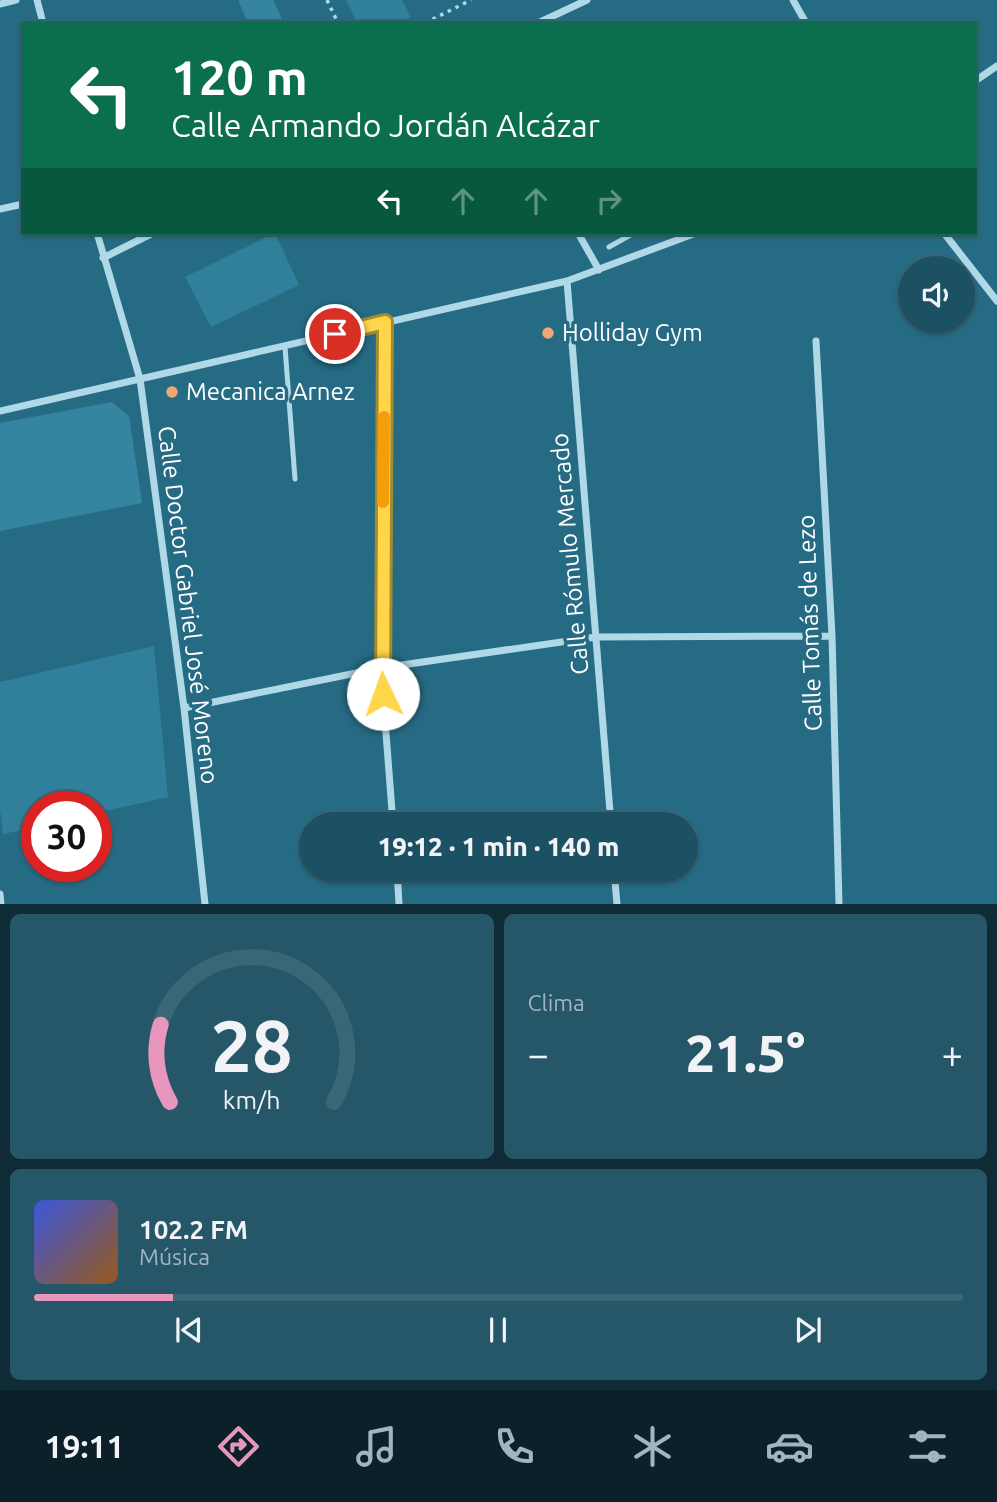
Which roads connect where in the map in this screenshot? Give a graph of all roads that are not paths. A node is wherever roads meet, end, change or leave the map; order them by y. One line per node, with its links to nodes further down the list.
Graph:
1 (16, 0): 5 (street)
2 (37, 0): 6 (street)
3 (587, 0): 7 (street)
4 (793, 0): 8 (street)
5 (0, 4)
6 (42, 21)
7 (542, 21)
8 (805, 21)
9 (997, 66): 10 (street)
10 (977, 80)
11 (21, 204): 12 (street)
12 (0, 209)
13 (97, 235): 20 (street, Calle Doctor Gabriel José Moreno)
14 (149, 235): 20 (street)
15 (579, 235): 21 (street)
16 (630, 235): 19 (lane)
17 (690, 235): 21 (street)
18 (946, 235): 23 (street)
19 (609, 247)
20 (103, 258): 27 (street, Calle Doctor Gabriel José Moreno)
21 (599, 270): 22 (street)
22 (567, 281): 24 (street); 31 (street, Calle Rómulo Mercado)
23 (997, 301)
24 (385, 322): 26 (street); 32 (street)
25 (816, 341): 30 (street, Calle Tomás de Lezo)
26 (285, 347): 27 (street); 29 (lane)
27 (140, 379): 28 (street); 33 (street, Calle Doctor Gabriel José Moreno)
28 (0, 411)
29 (295, 480)
30 (832, 636): 31 (street); 43 (street, Calle Tomás de Lezo)
31 (596, 637): 32 (street); 35 (street, Calle Rómulo Mercado)
32 (381, 668): 33 (street); 34 (street)
33 (184, 708): 40 (street, Calle Doctor Gabriel José Moreno)
34 (392, 812)
35 (610, 812)
36 (398, 882): 41 (street)
37 (615, 882): 42 (street)
38 (0, 894): 39 (street)
39 (1, 904)
40 (205, 904)
41 (399, 904)
42 (617, 904)
43 (839, 904)

